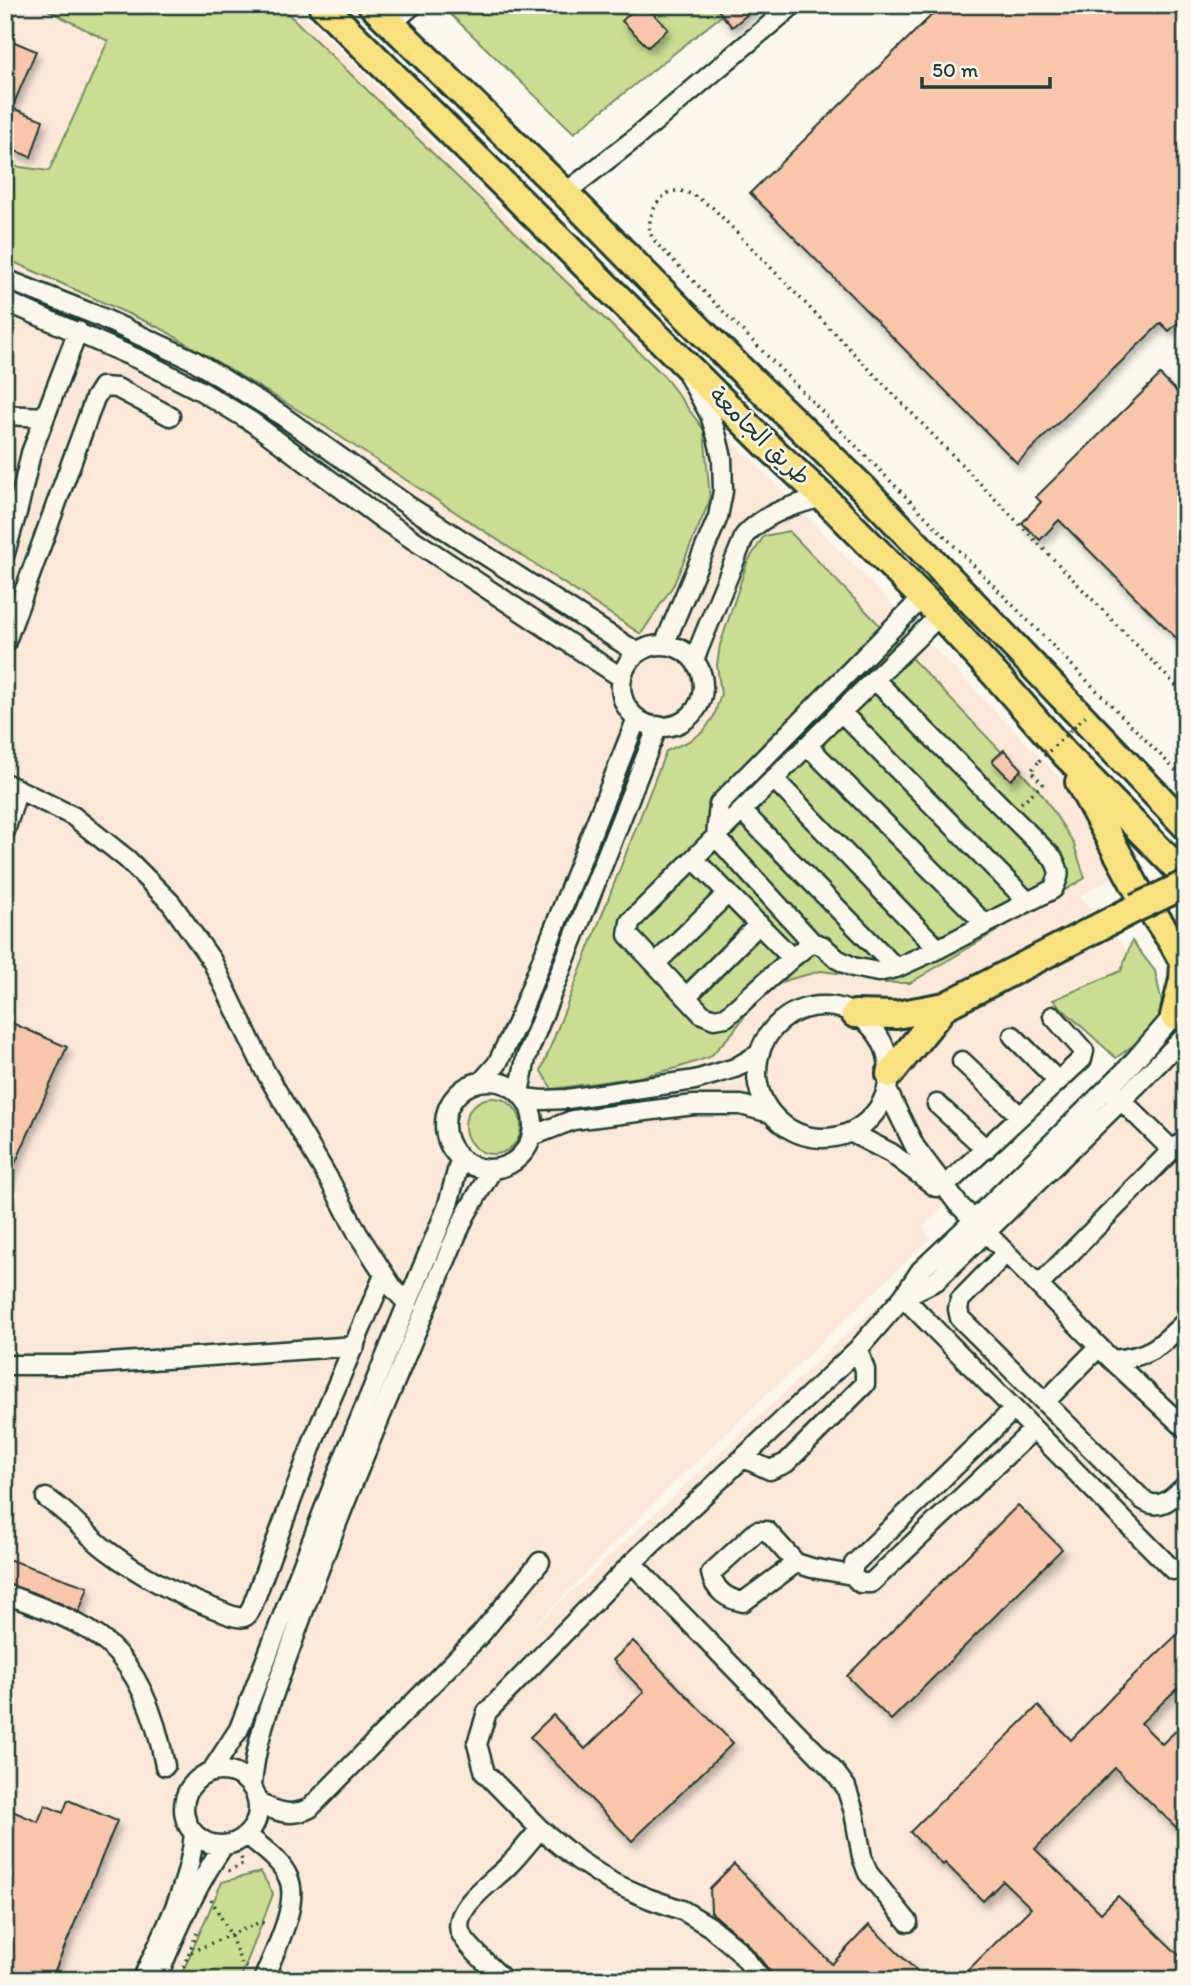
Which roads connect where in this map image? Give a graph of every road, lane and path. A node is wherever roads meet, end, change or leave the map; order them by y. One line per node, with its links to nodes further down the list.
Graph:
1 (322, 5): 10 (highway, طريق الجامعة)
2 (372, 5): 5 (highway, طريق الجامعة)
3 (413, 5): 5 (street)
4 (793, 5): 6 (street)
5 (391, 24): 6 (highway, طريق الجامعة)
6 (565, 193): 35 (highway, طريق الجامعة)
7 (5, 279): 19 (street)
8 (5, 301): 9 (street)
9 (78, 331): 13 (street); 21 (street)
10 (675, 353): 14 (highway, طريق الجامعة); 18 (street)
11 (5, 415): 13 (street)
12 (170, 416): 17 (street)
13 (45, 417): 15 (street)
14 (823, 497): 16 (highway, طريق الجامعة); 20 (street)
15 (5, 553)
16 (931, 606): 22 (street); 29 (highway, طريق الجامعة); 37 (street)
17 (5, 644)
18 (664, 645): 19 (street); 20 (street)
19 (638, 653): 21 (street)
20 (694, 660): 27 (street)
21 (622, 678): 26 (street)
22 (874, 679): 24 (street); 34 (street)
23 (1186, 696): 31 (path)
24 (841, 712): 28 (street); 42 (street)
25 (1088, 713): 34 (path, bridge)
26 (637, 718): 27 (street); 58 (street)
27 (658, 726): 62 (street)
28 (807, 745): 30 (street); 44 (street)
29 (1066, 755): 39 (highway, طريق الجامعة); 54 (highway)
30 (774, 779): 33 (street); 46 (street)
31 (1186, 781)
32 (12, 786): 36 (street); 76 (street)
33 (742, 811): 37 (street); 49 (street)
34 (1007, 813): 42 (street)
35 (1186, 826)
36 (5, 831)
37 (716, 837): 38 (street); 45 (street)
38 (694, 859): 41 (street); 48 (street)
39 (1186, 877)
40 (1186, 884): 51 (highway, bridge)
41 (728, 892): 43 (street); 48 (street)
42 (1028, 902): 44 (street)
43 (758, 924): 47 (street); 50 (street)
44 (985, 924): 46 (street)
45 (812, 942): 47 (street); 49 (street)
46 (938, 949): 49 (street)
47 (792, 958): 50 (street)
48 (655, 964): 50 (street)
49 (896, 968)
50 (686, 997)
51 (945, 1006): 52 (highway); 60 (highway)
52 (856, 1014): 56 (street); 60 (street)
53 (1053, 1016): 59 (street)
54 (1182, 1018): 61 (street)
55 (1013, 1036): 59 (street)
56 (759, 1054): 62 (street); 64 (street)
57 (962, 1061): 65 (street)
58 (482, 1081): 62 (street); 70 (street)
59 (1058, 1081): 65 (street)
60 (888, 1082): 66 (street); 72 (street)
61 (1115, 1093): 68 (street); 74 (street)
62 (521, 1095): 67 (street)
63 (937, 1104): 69 (street)
64 (770, 1113): 66 (street); 67 (street)
65 (1020, 1116): 69 (street)
66 (852, 1133): 73 (street)
67 (532, 1136): 71 (street)
68 (1179, 1145): 77 (street)
69 (986, 1149): 72 (street)
70 (460, 1160): 71 (street); 79 (street)
71 (492, 1170): 100 (street)
72 (944, 1187): 73 (street)
73 (958, 1205): 74 (street)
74 (979, 1227): 75 (street); 78 (street)
75 (1006, 1253): 77 (street); 85 (street)
76 (384, 1275): 79 (street); 81 (street)
77 (1039, 1285): 83 (street)
78 (903, 1297): 82 (street); 86 (street)
79 (408, 1304): 99 (street)
80 (1186, 1321): 83 (street)
81 (355, 1346): 84 (street); 91 (street)
82 (858, 1349): 89 (street); 89 (street)
83 (1106, 1354): 85 (street); 87 (street)
84 (5, 1365)
85 (1045, 1402): 90 (street)
86 (1013, 1410): 88 (street); 96 (street)
87 (1186, 1429)
88 (1033, 1430): 95 (street); 96 (street)
89 (744, 1458): 93 (street)
90 (1186, 1485)
91 (46, 1498)
92 (540, 1562): 100 (street)
93 (632, 1563): 101 (street); 108 (street)
94 (796, 1563): 94 (street); 96 (street)
95 (1173, 1570)
96 (852, 1574)
97 (5, 1594): 98 (street)
98 (164, 1766)
99 (211, 1772): 100 (street); 102 (street)
100 (255, 1795): 103 (street)
101 (540, 1829): 117 (street); 118 (street)
102 (194, 1833): 103 (street); 114 (street)
103 (236, 1841): 104 (path); 109 (street); 115 (street)
104 (223, 1878)
105 (214, 1892): 106 (path)
106 (211, 1899): 107 (path); 111 (path)
107 (206, 1910)
108 (908, 1922)
109 (283, 1930): 111 (path); 113 (street)
110 (198, 1932): 112 (path)
111 (230, 1934): 112 (path); 113 (path)
112 (189, 1953): 116 (path)
113 (264, 1978)
114 (142, 1980)
115 (156, 1980)
116 (178, 1980)
117 (504, 1980)
118 (762, 1980)

